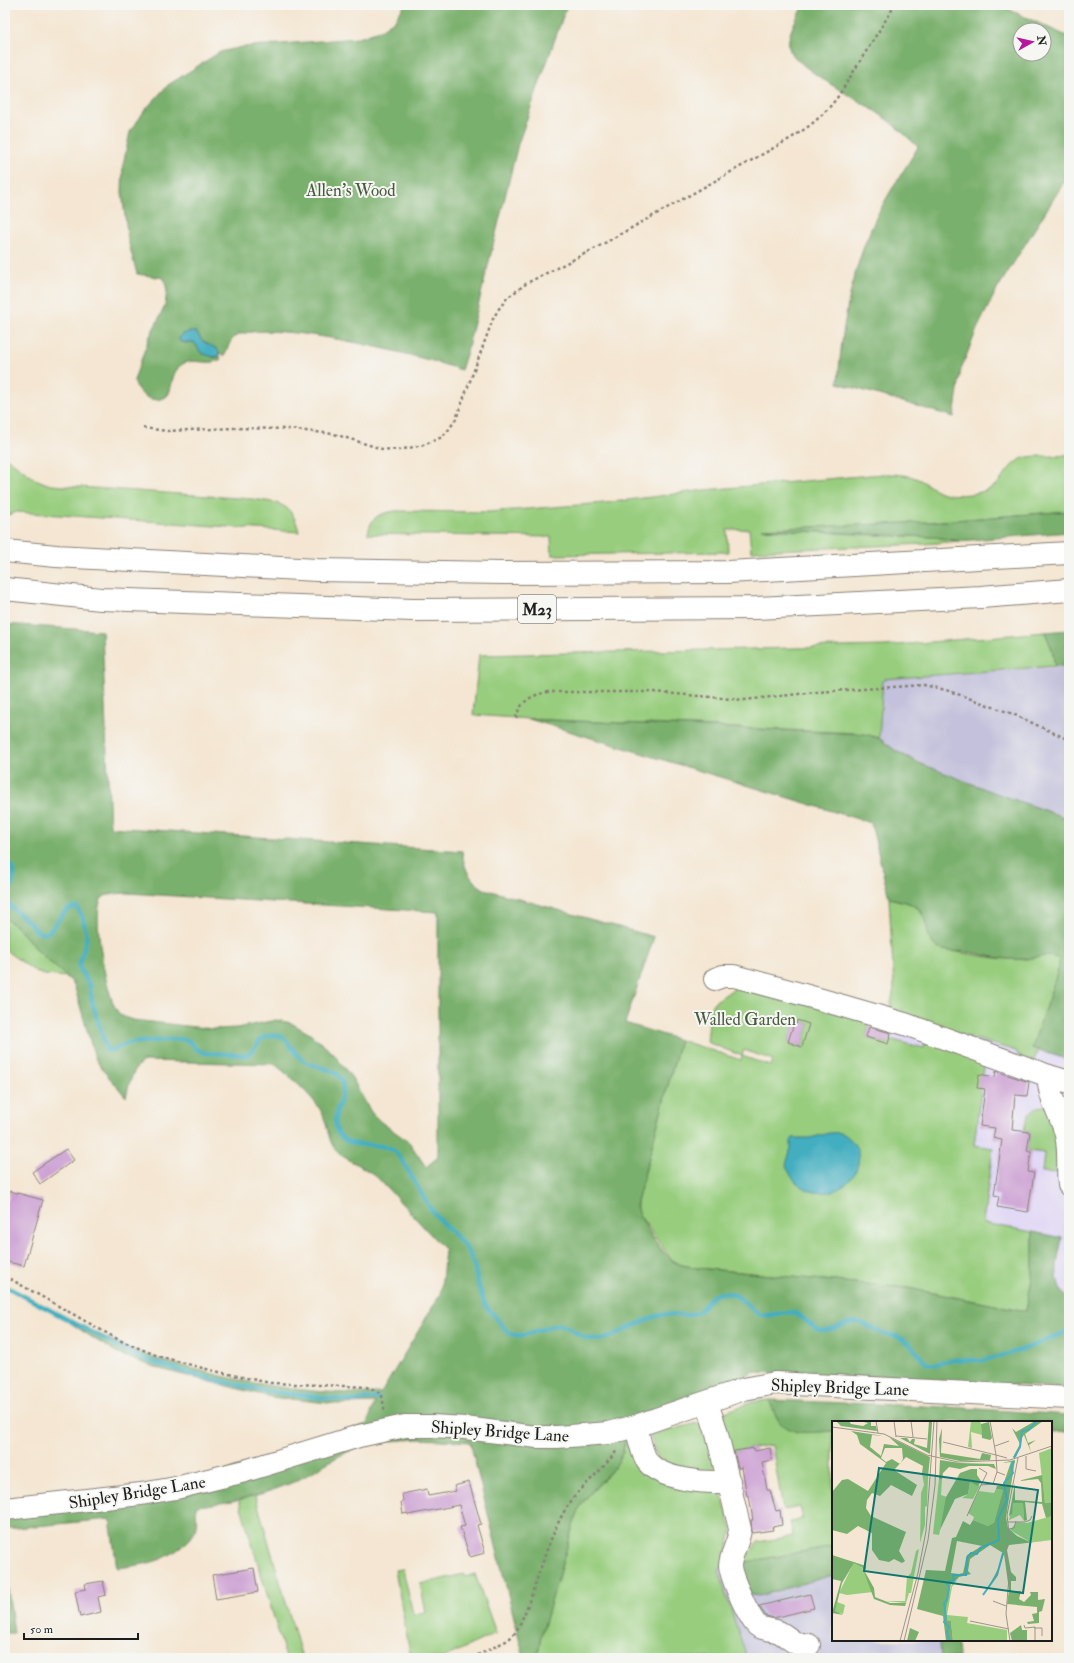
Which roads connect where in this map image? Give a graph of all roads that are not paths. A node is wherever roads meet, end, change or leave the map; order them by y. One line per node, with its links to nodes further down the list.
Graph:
1 (5, 552): 2 (main road, M23)
2 (1069, 553)
3 (5, 589): 4 (main road, M23)
4 (1069, 590)
5 (715, 979): 6 (main road)
6 (1049, 1076): 7 (main road); 8 (main road)
7 (1069, 1082)
8 (1069, 1185)
9 (1069, 1398): 10 (main road, Shipley Bridge Lane)
10 (707, 1403): 11 (main road, Shipley Bridge Lane); 12 (main road)
11 (632, 1427): 12 (main road); 13 (main road, Shipley Bridge Lane)
12 (729, 1481): 14 (main road)
13 (5, 1509)
14 (808, 1645)

